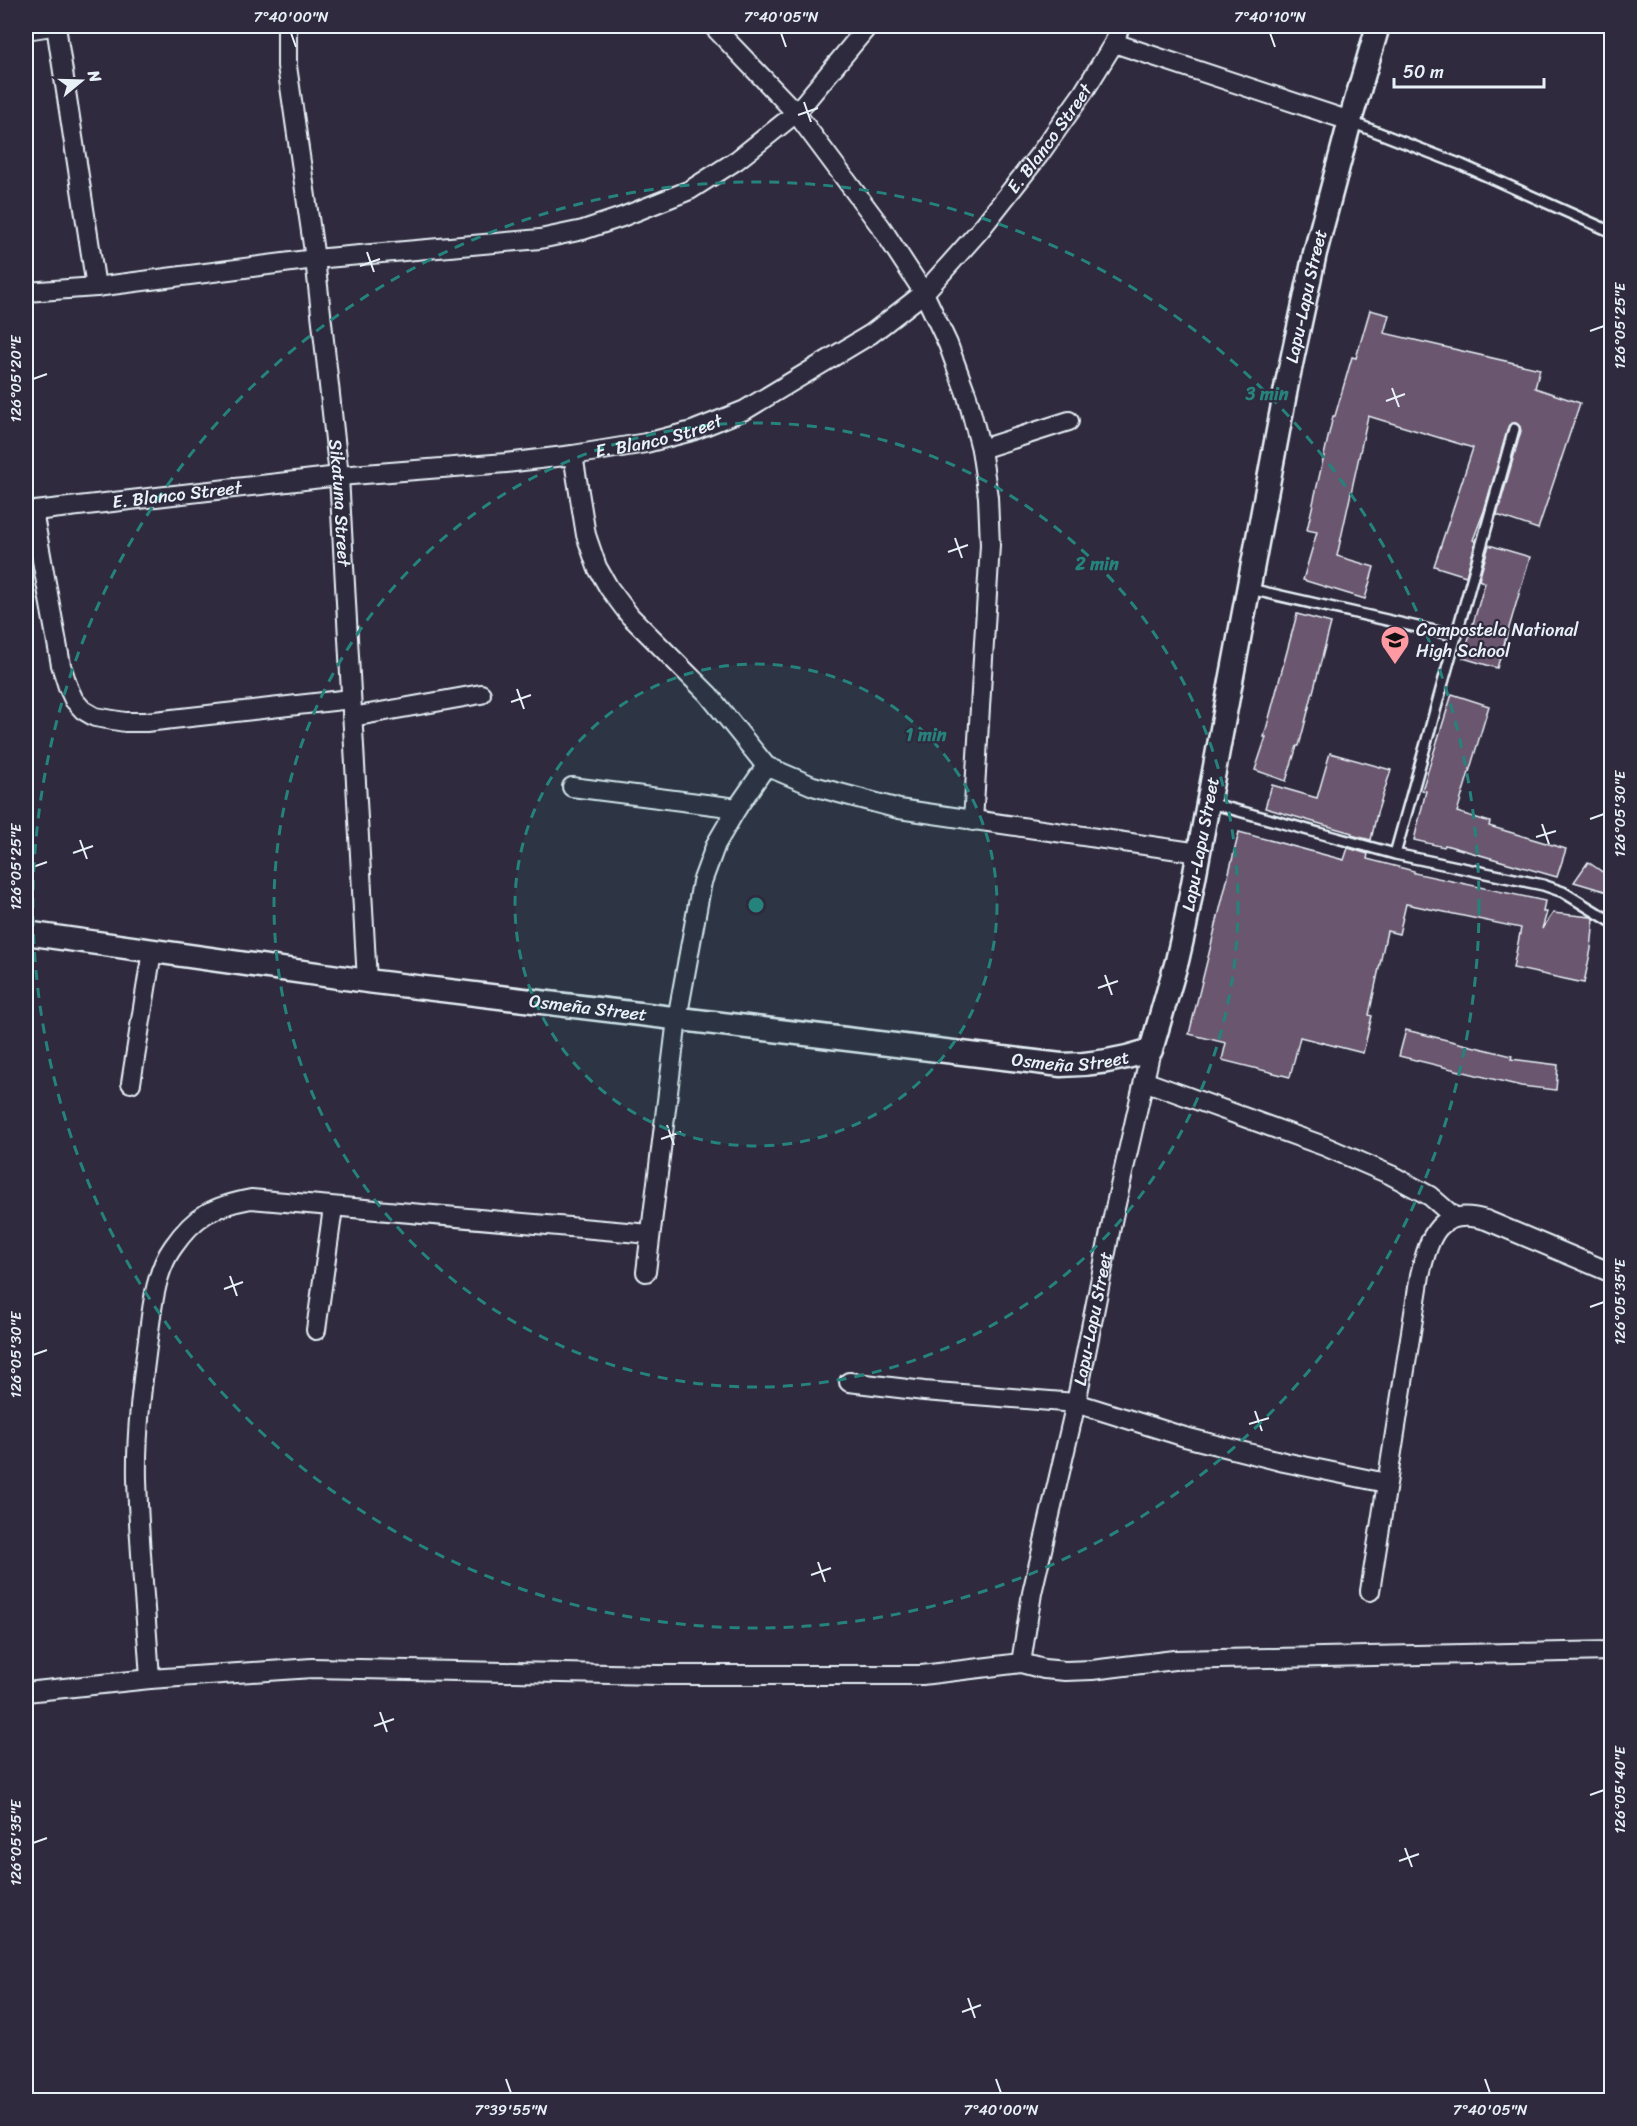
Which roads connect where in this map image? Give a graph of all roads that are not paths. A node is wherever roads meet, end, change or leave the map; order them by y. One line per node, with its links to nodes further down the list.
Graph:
1 (54, 26): 7 (street); 13 (street)
2 (287, 26): 12 (street, Sikatuna Street)
3 (713, 26): 9 (street)
4 (868, 26): 9 (street)
5 (1120, 26): 8 (street, E. Blanco Street)
6 (1378, 26): 10 (street, Lapu-Lapu Street)
7 (26, 30)
8 (1114, 43): 10 (street); 15 (street, E. Blanco Street)
9 (796, 113): 12 (street); 15 (street)
10 (1350, 121): 11 (lane); 22 (street, Lapu-Lapu Street)
11 (1611, 232)
12 (315, 259): 13 (street); 20 (street, Sikatuna Street)
13 (96, 287): 14 (street)
14 (26, 292)
15 (924, 293): 18 (street); 19 (street, E. Blanco Street)
16 (1069, 421): 18 (street)
17 (1514, 429): 23 (lane)
18 (981, 449): 30 (street)
19 (573, 455): 20 (street, E. Blanco Street); 26 (street)
20 (339, 476): 21 (street, E. Blanco Street); 25 (street, Sikatuna Street)
21 (29, 512): 25 (street)
22 (1247, 588): 23 (lane); 28 (street, Lapu-Lapu Street)
23 (1457, 636): 32 (lane)
24 (481, 694): 25 (street)
25 (352, 708): 36 (street, Sikatuna Street)
26 (765, 766): 29 (street); 30 (street)
27 (572, 787): 29 (street)
28 (1208, 803): 31 (street, Lapu-Lapu Street); 32 (lane)
29 (737, 808): 37 (street)
30 (973, 821): 31 (street)
31 (1198, 853): 38 (street, Lapu-Lapu Street)
32 (1395, 854): 33 (lane)
33 (1611, 922)
34 (26, 933): 35 (street, Osmeña Street)
35 (152, 951): 36 (street, Osmeña Street); 40 (street)
36 (367, 981): 37 (street, Osmeña Street)
37 (676, 1019): 38 (street, Osmeña Street); 43 (street)
38 (1151, 1050): 39 (street, Lapu-Lapu Street)
39 (1144, 1081): 42 (street); 48 (street, Lapu-Lapu Street)
40 (131, 1083)
41 (333, 1208): 43 (street); 46 (street); 53 (street)
42 (1453, 1216): 45 (street); 49 (street)
43 (650, 1234): 44 (street)
44 (646, 1272)
45 (1611, 1273)
46 (316, 1330)
47 (849, 1382): 48 (street)
48 (1076, 1403): 49 (street); 52 (street, Lapu-Lapu Street)
49 (1386, 1483): 50 (street)
50 (1370, 1591)
51 (1611, 1651): 52 (street)
52 (1021, 1663): 53 (street)
53 (150, 1679): 54 (street)
54 (26, 1692)

